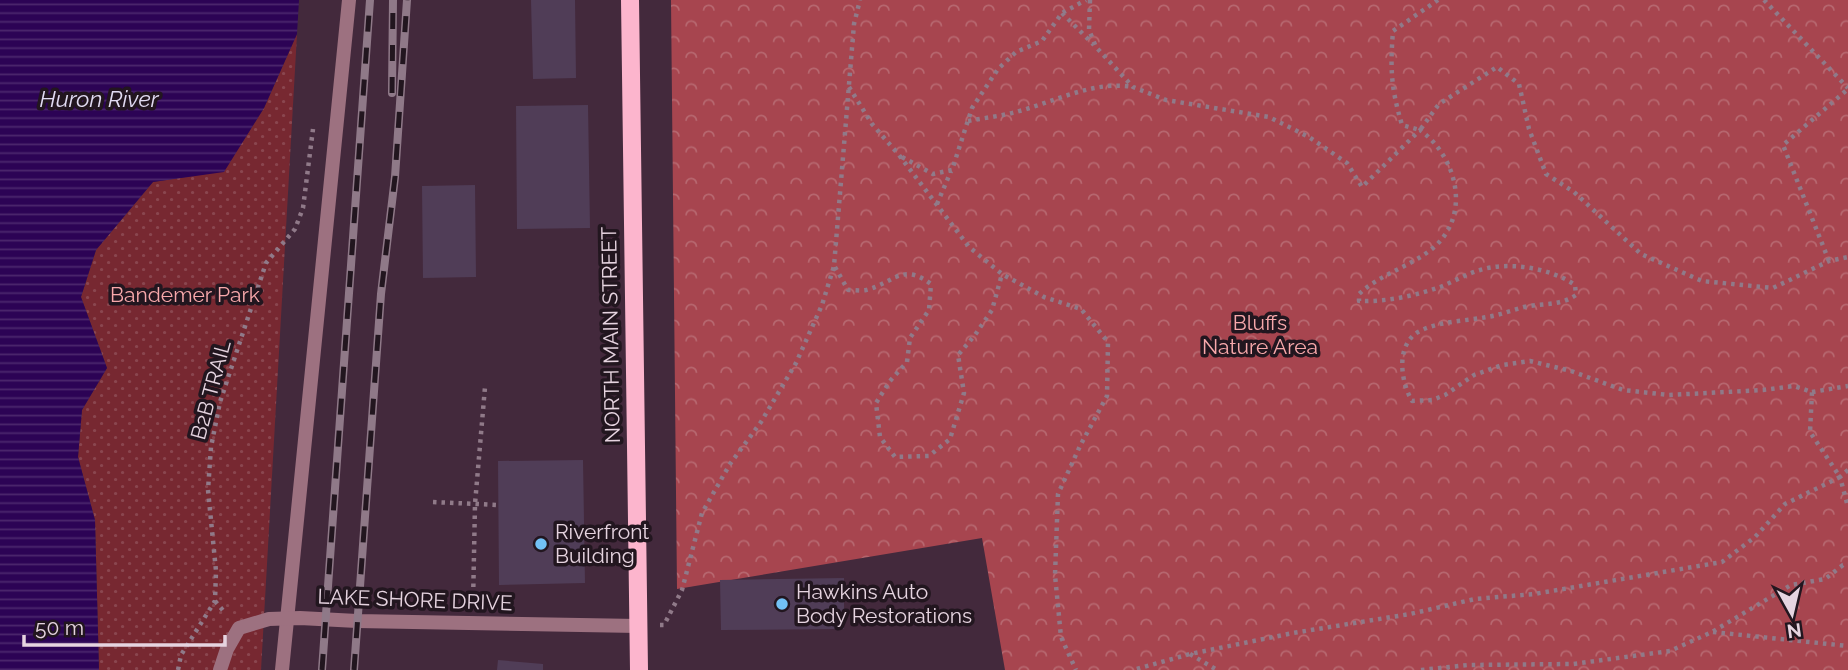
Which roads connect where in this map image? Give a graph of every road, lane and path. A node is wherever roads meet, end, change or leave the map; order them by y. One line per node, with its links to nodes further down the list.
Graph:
1 (349, 0): 33 (street)
2 (630, 0): 34 (main road, NORTH MAIN STREET)
3 (860, 0): 9 (path)
4 (1088, 0): 7 (path); 8 (path)
5 (1438, 0): 14 (path)
6 (1764, 0): 11 (path)
7 (1062, 13): 8 (path); 13 (path)
8 (1106, 57): 10 (path)
9 (849, 87): 15 (path); 20 (path)
10 (1133, 88): 13 (path); 14 (path)
11 (1848, 88): 19 (path)
12 (315, 118): 38 (path, B2B TRAIL)
13 (968, 121): 16 (path)
14 (1420, 130): 19 (path); 24 (path)
15 (899, 155): 16 (path); 17 (path)
16 (951, 170): 17 (path)
17 (937, 204): 21 (path)
18 (1848, 257): 19 (path)
19 (1829, 261)
20 (834, 266): 21 (path); 34 (path)
21 (1002, 274): 42 (path)
22 (1848, 386): 24 (path)
23 (485, 387): 28 (path)
24 (1812, 392): 26 (path)
25 (1848, 470): 26 (path)
26 (1840, 477): 30 (path); 37 (path)
27 (433, 502): 28 (path)
28 (475, 503): 29 (path); 32 (path)
29 (498, 505)
30 (1848, 507)
31 (1848, 565): 35 (path)
32 (473, 609)
33 (286, 618): 34 (street, LAKE SHORE DRIVE); 39 (street, LAKE SHORE DRIVE); 40 (street)
34 (638, 626): 41 (main road, NORTH MAIN STREET)
35 (1712, 632): 36 (path); 45 (path)
36 (1848, 646)
37 (1189, 654): 43 (path); 44 (path)
38 (178, 670)
39 (220, 670)
40 (282, 670)
41 (639, 670)
42 (1076, 670)
43 (1133, 670)
44 (1217, 670)
45 (1421, 670)

